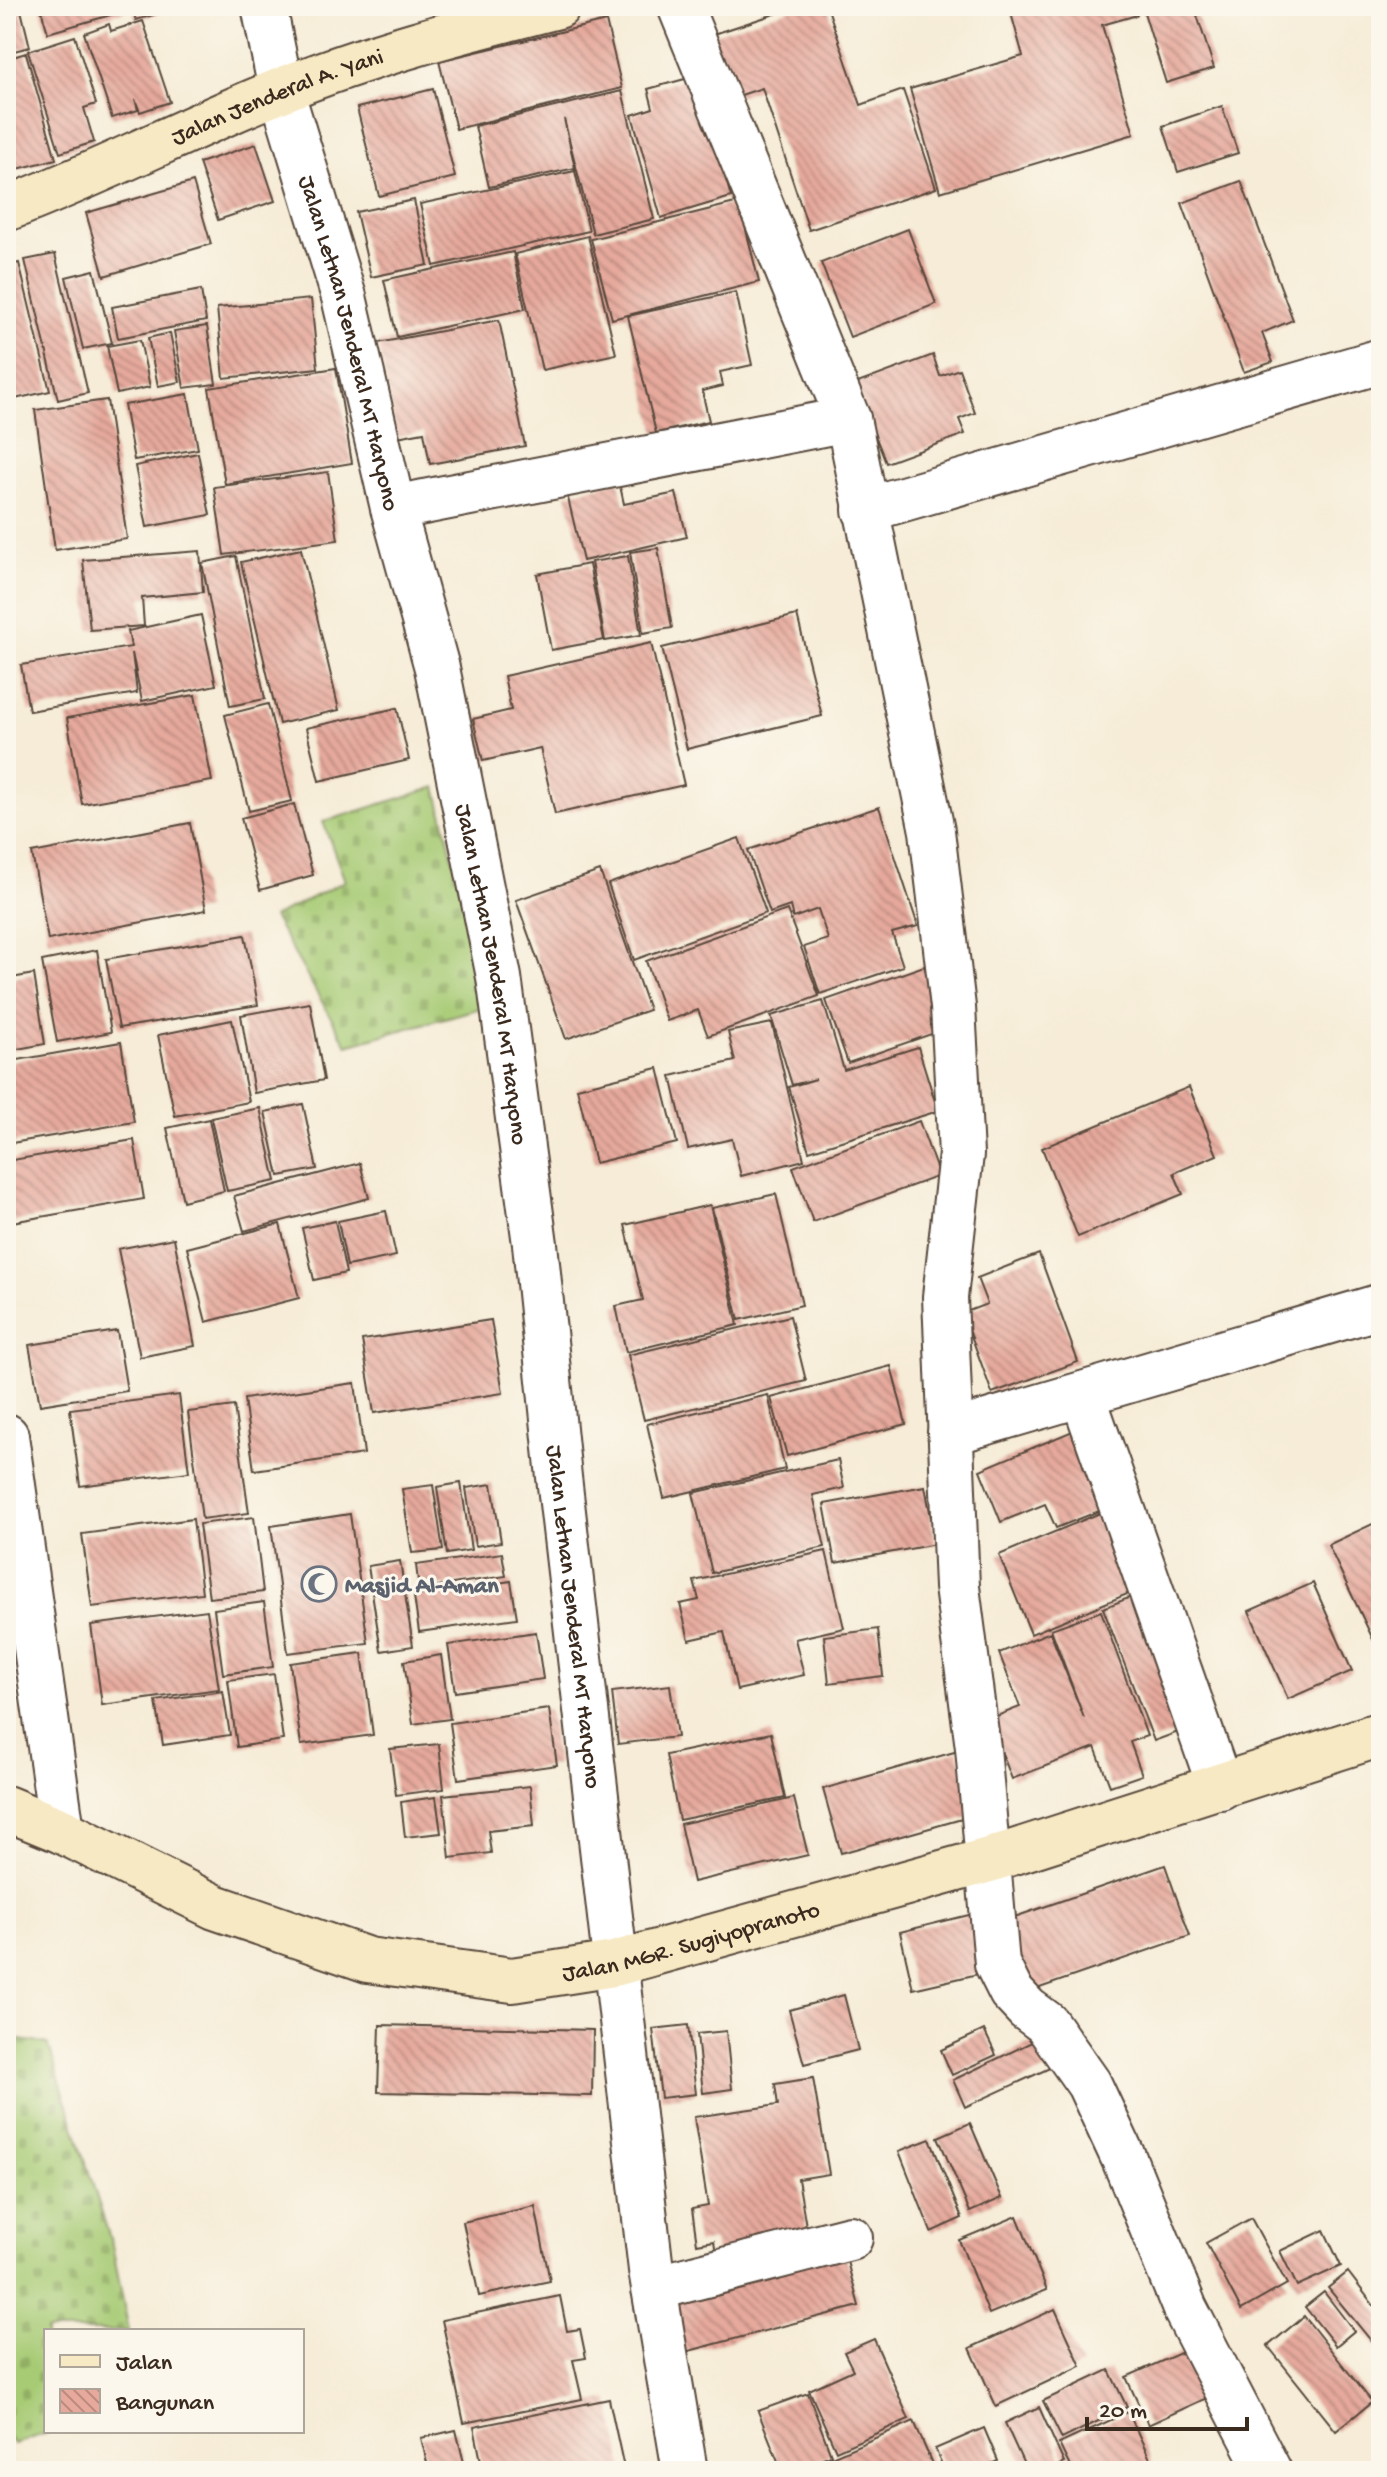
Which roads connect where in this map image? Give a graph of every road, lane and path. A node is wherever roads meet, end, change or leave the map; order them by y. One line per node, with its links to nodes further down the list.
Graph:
1 (264, 6): 4 (street, Jalan Letnan Jenderal MT Haryono)
2 (558, 6): 4 (main road, Jalan Jenderal A. Yani)
3 (680, 6): 7 (street)
4 (281, 90): 5 (main road, Jalan Jenderal A. Yani); 8 (street, Jalan Letnan Jenderal MT Haryono)
5 (6, 209)
6 (1381, 361): 9 (street)
7 (848, 419): 8 (street); 9 (street)
8 (393, 508): 19 (street, Jalan Letnan Jenderal MT Haryono)
9 (865, 510): 12 (street)
10 (1381, 1306): 11 (street)
11 (1083, 1396): 12 (street); 15 (street)
12 (950, 1433): 18 (street)
13 (6, 1436): 17 (street)
14 (1381, 1734): 15 (main road, Jalan MGR. Sugiyopranoto)
15 (1220, 1787): 18 (main road, Jalan MGR. Sugiyopranoto)
16 (6, 1808): 17 (main road, Jalan MGR. Sugiyopranoto)
17 (62, 1831): 19 (main road, Jalan MGR. Sugiyopranoto)
18 (989, 1860): 19 (main road, Jalan MGR. Sugiyopranoto); 23 (street)
19 (614, 1964): 21 (street, Jalan Letnan Jenderal MT Haryono)
20 (850, 2238): 21 (street)
21 (654, 2288): 22 (street, Jalan Letnan Jenderal MT Haryono)
22 (685, 2471)
23 (1269, 2471)

